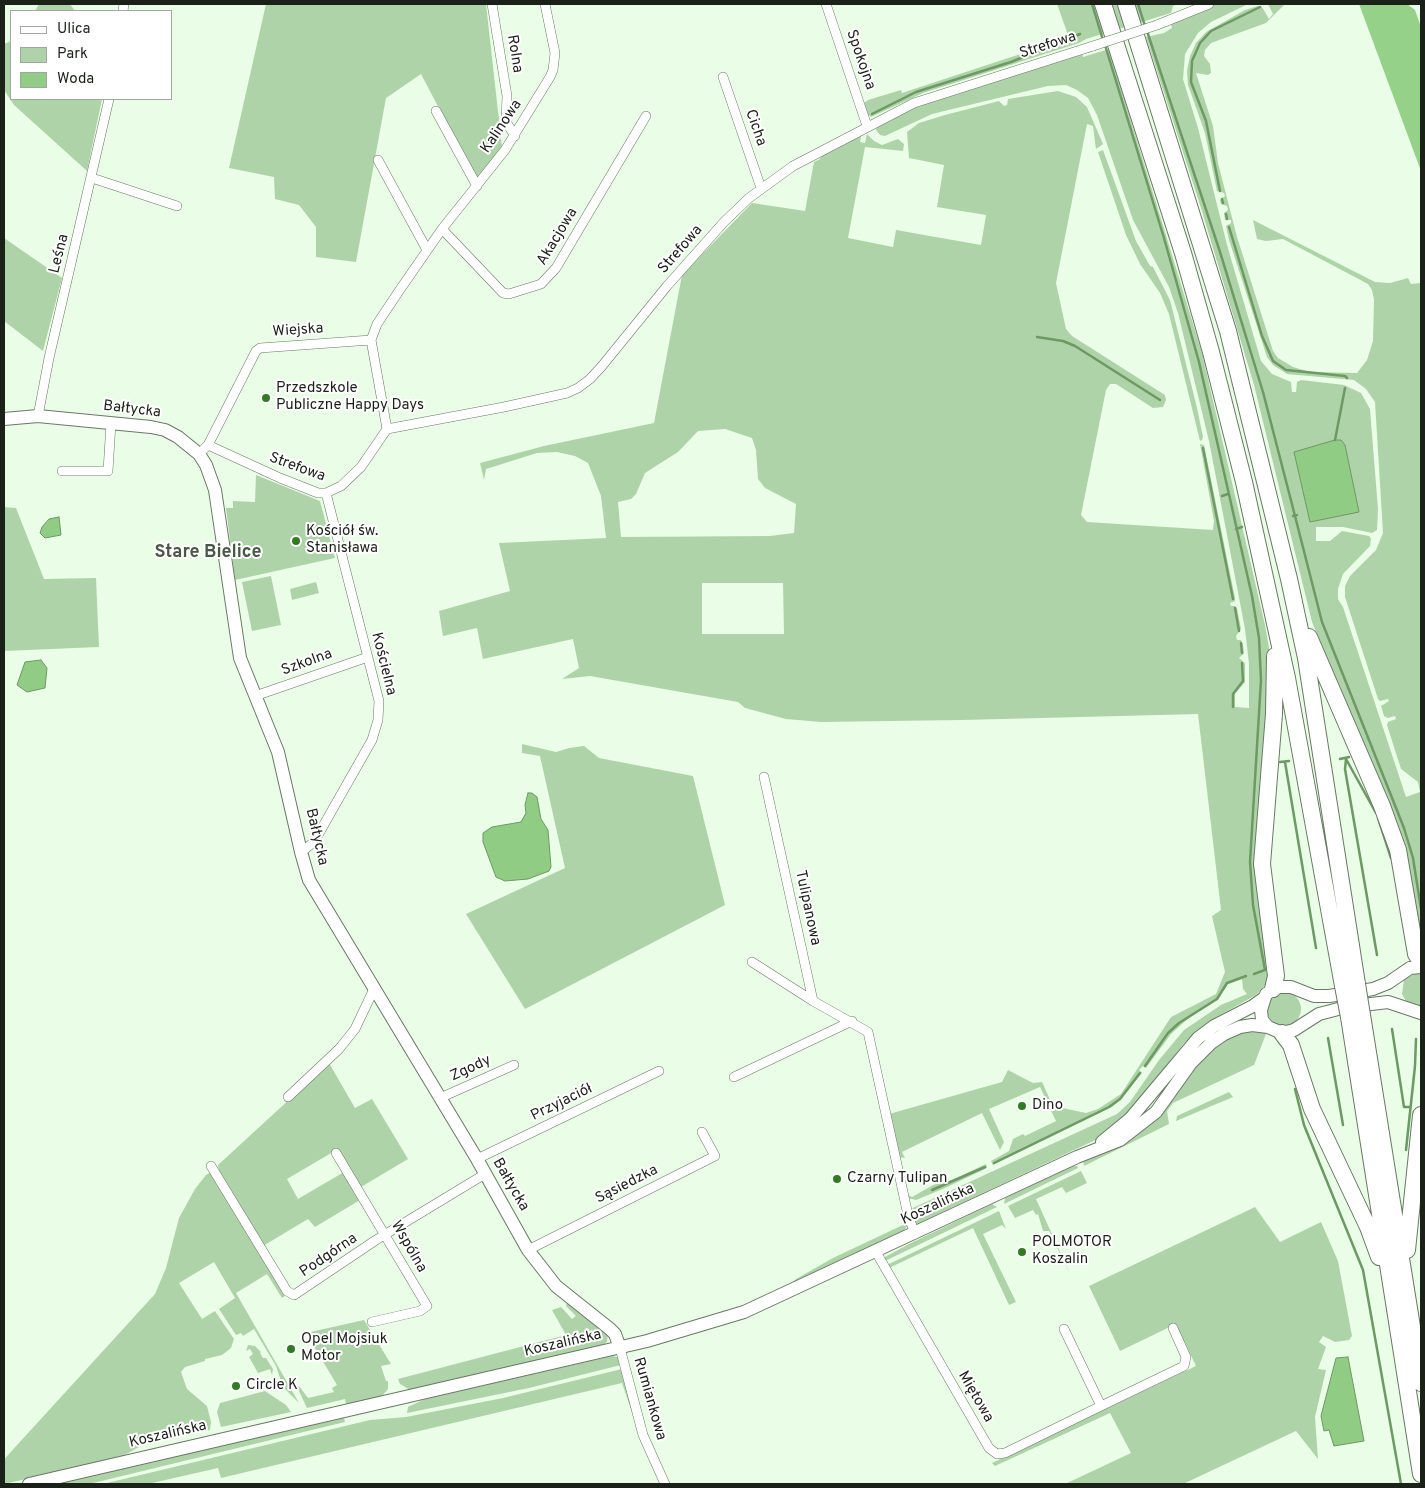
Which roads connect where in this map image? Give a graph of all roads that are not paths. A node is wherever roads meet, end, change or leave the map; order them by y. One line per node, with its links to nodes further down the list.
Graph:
1 (492, 4): 12 (street, Rolna)
2 (546, 4): 12 (street, Kalinowa)
3 (826, 4): 11 (street, Spokojna)
4 (1103, 4): 29 (highway)
5 (1126, 4): 28 (highway)
6 (1209, 4): 11 (street, Strefowa, bridge)
7 (723, 77): 16 (street, Cicha)
8 (110, 100): 14 (street, Leśna)
9 (436, 111): 15 (street)
10 (646, 116): 18 (street, Akacjowa)
11 (867, 126): 16 (street, Strefowa)
12 (514, 136): 15 (street, Kalinowa)
13 (378, 160): 19 (street)
14 (92, 178): 17 (street); 21 (street, Leśna)
15 (477, 186): 18 (street, Kalinowa)
16 (761, 188): 24 (street, Strefowa)
17 (177, 206)
18 (442, 229): 19 (street, Kalinowa)
19 (427, 250): 20 (street, Kalinowa)
20 (371, 340): 24 (street); 25 (street, Wiejska)
21 (38, 416): 22 (main road, Bałtycka); 23 (main road, Bałtycka)
22 (4, 419)
23 (111, 423): 25 (main road, Bałtycka); 26 (street)
24 (387, 429): 27 (street, Strefowa)
25 (203, 450): 27 (street, Strefowa); 31 (main road, Bałtycka)
26 (62, 471)
27 (326, 493): 30 (street, Kościelna)
28 (1289, 579): 35 (highway); 37 (highway)
29 (1268, 584): 37 (highway); 39 (highway)
30 (368, 657): 31 (street, Szkolna); 33 (street, Kościelna)
31 (255, 696): 33 (main road, Bałtycka)
32 (764, 777): 40 (street, Tulipanowa)
33 (301, 852): 38 (main road, Bałtycka)
34 (752, 962): 40 (street)
35 (1421, 962)
36 (1421, 967): 39 (main road)
37 (1350, 985): 60 (highway, bridge)
38 (374, 989): 47 (street); 48 (main road, Bałtycka)
39 (1268, 993): 43 (main road); 52 (main road, Koszalińska)
40 (813, 1001): 42 (street)
41 (1421, 1013): 43 (main road)
42 (852, 1021): 46 (street); 56 (street)
43 (1275, 1030): 52 (main road, Koszalińska); 60 (highway)
44 (514, 1064): 48 (street, Zgody)
45 (659, 1071): 53 (street, Przyjaciół)
46 (734, 1077)
47 (288, 1097)
48 (440, 1098): 53 (main road, Bałtycka)
49 (1421, 1116): 60 (highway)
50 (702, 1132): 58 (street, Sąsiedzka)
51 (336, 1153): 57 (street, Wspólna)
52 (1077, 1157): 56 (main road, Koszalińska)
53 (477, 1159): 55 (main road, Bałtycka)
54 (211, 1166): 57 (street, Podgórna)
55 (486, 1174): 57 (street, Podgórna); 58 (main road, Bałtycka)
56 (915, 1234): 59 (main road, Koszalińska)
57 (385, 1235): 61 (street, Wspólna)
58 (528, 1250): 64 (main road, Bałtycka)
59 (876, 1252): 64 (main road, Koszalińska); 66 (street, Miętowa)
60 (1401, 1309): 65 (highway); 67 (highway)
61 (372, 1322)
62 (1173, 1328): 66 (street, Miętowa)
63 (1064, 1329): 66 (street)
64 (620, 1348): 68 (main road, Koszalińska); 69 (street, Rumiankowa)
65 (1421, 1383)
66 (1100, 1406)
67 (1421, 1474)
68 (30, 1484)
69 (665, 1484)

